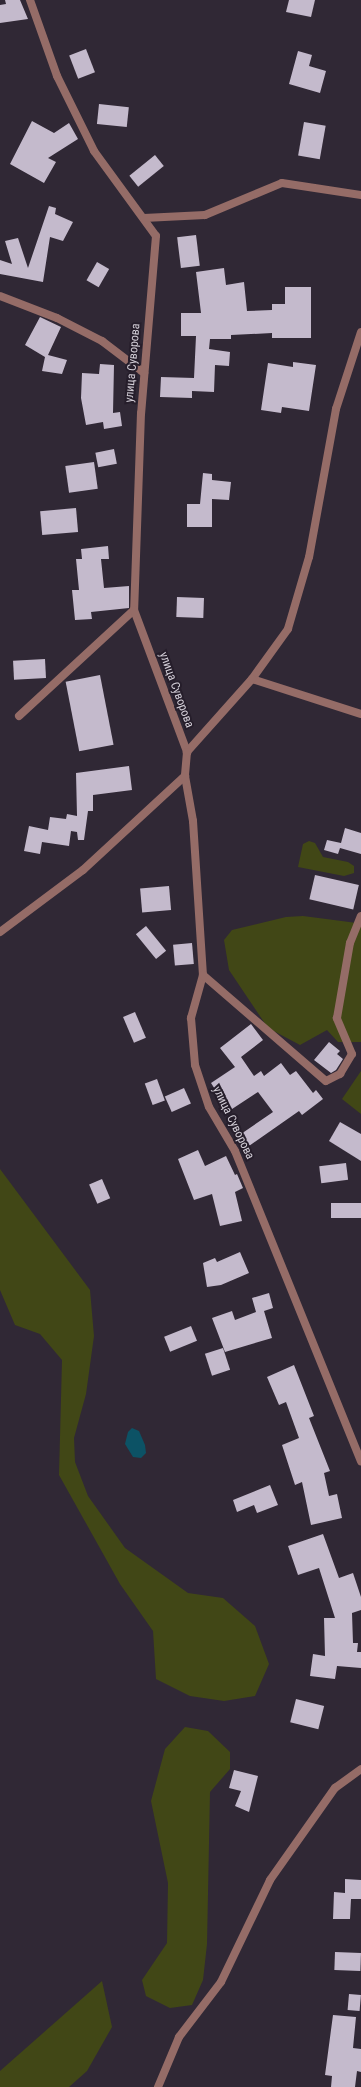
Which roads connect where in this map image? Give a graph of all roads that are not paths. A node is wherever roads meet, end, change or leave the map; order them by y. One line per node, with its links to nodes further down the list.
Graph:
1 (30, 0): 3 (street, улица Суворова)
2 (361, 195): 3 (street)
3 (144, 218): 6 (street, улица Суворова)
4 (0, 296): 6 (street)
5 (361, 332): 8 (street, улица Суворова)
6 (144, 373): 7 (street, улица Суворова)
7 (134, 610): 10 (street); 11 (street, улица Суворова)
8 (252, 679): 9 (street); 11 (street, улица Суворова)
9 (361, 714)
10 (19, 716)
11 (186, 752): 12 (street, улица Суворова)
12 (185, 776): 14 (street); 15 (street, улица Суворова)
13 (361, 916): 15 (street)
14 (0, 932)
15 (203, 975): 16 (street, улица Суворова)
16 (361, 1461)
17 (361, 1769): 18 (street)
18 (158, 2087)

